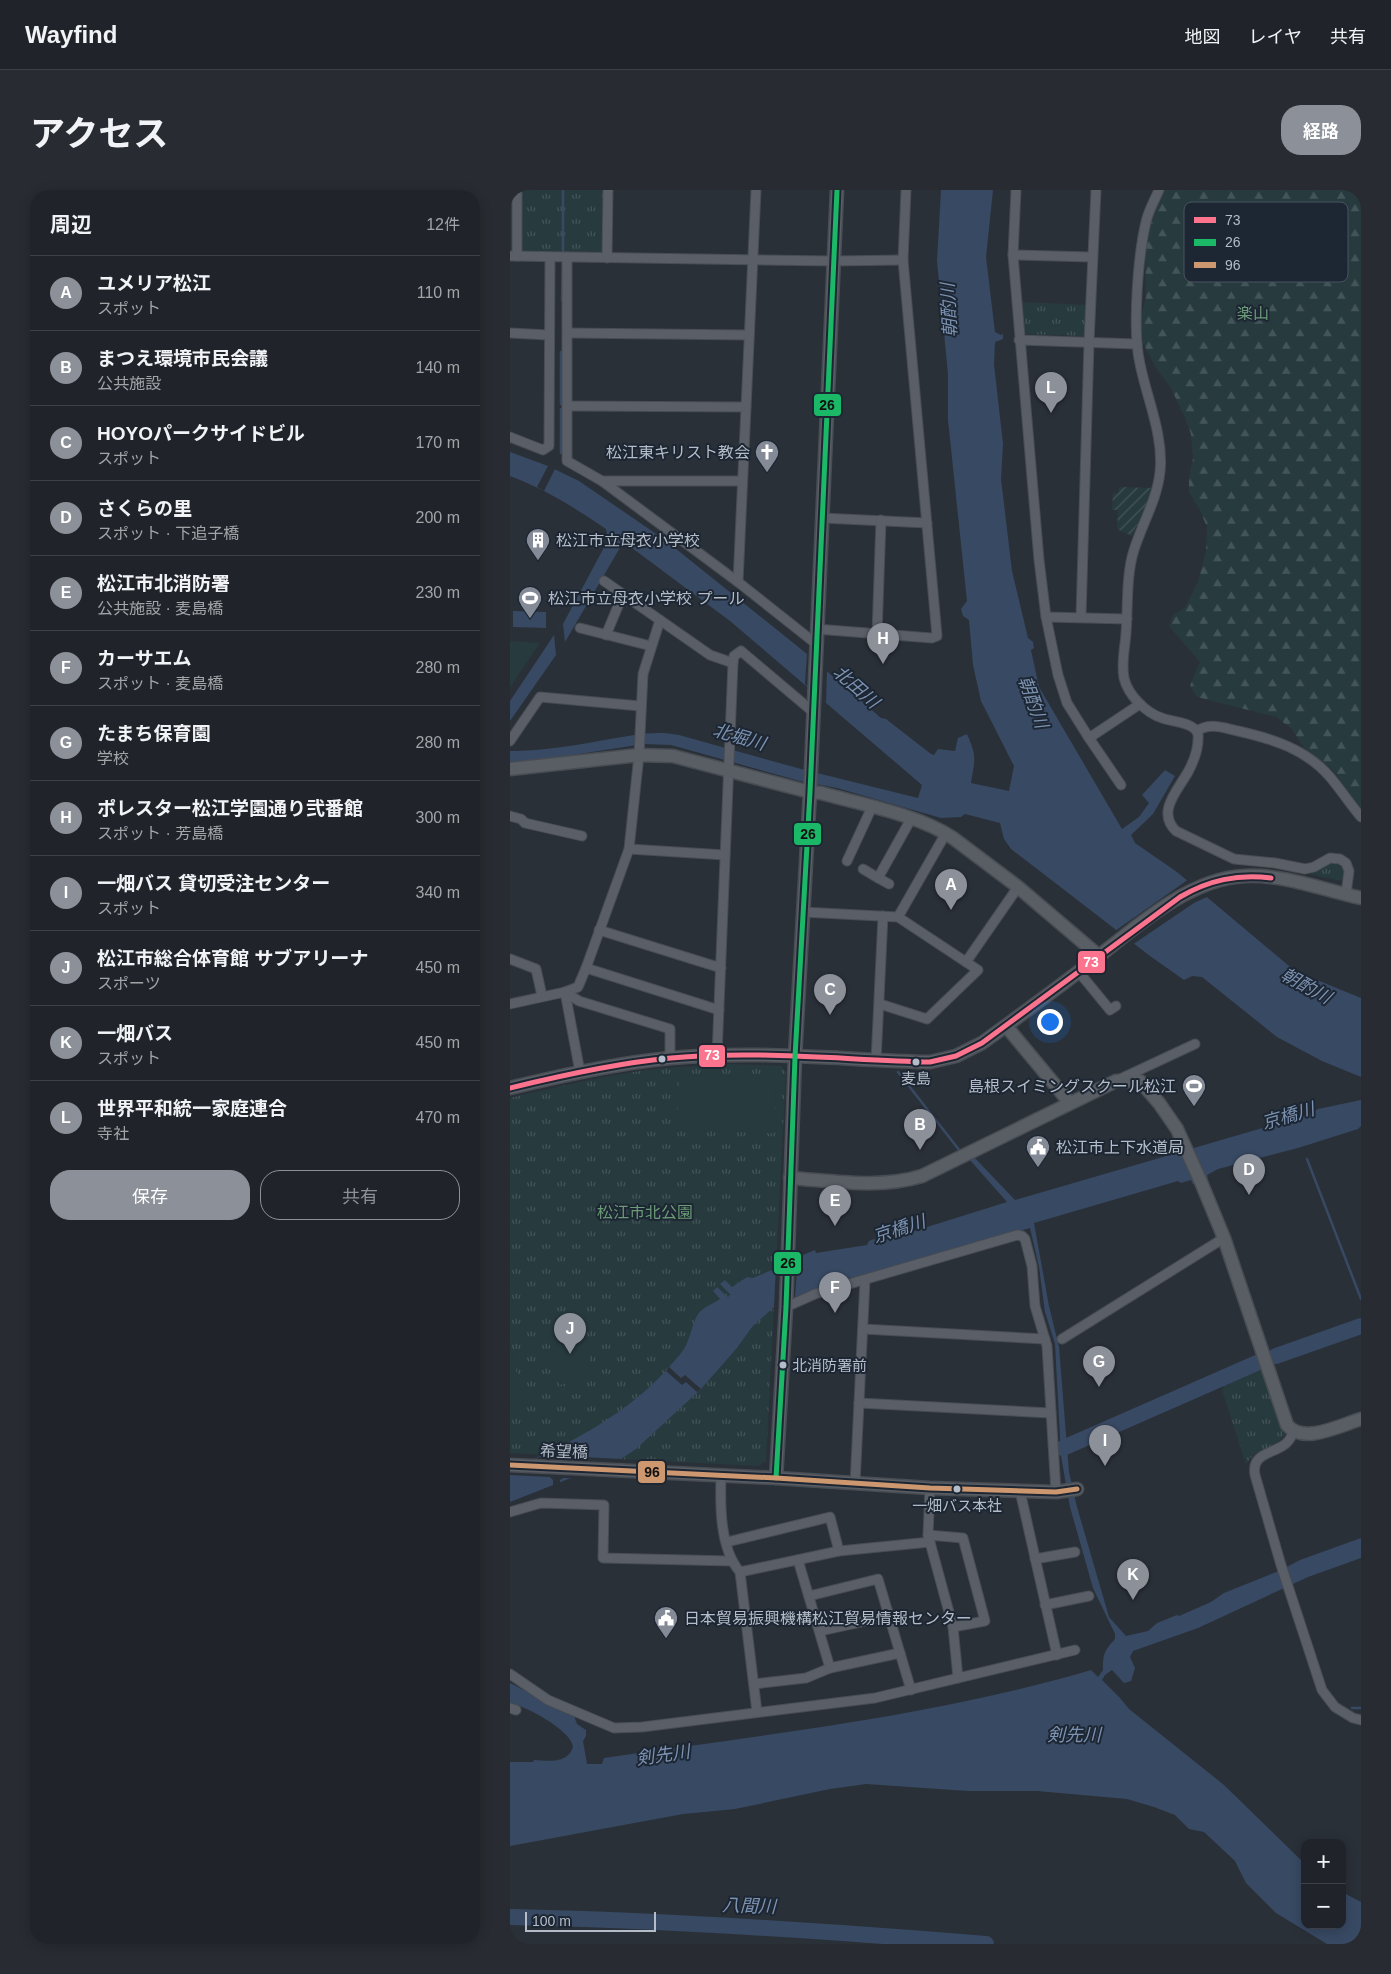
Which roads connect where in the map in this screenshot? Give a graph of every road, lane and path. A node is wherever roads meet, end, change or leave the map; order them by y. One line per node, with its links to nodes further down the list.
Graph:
1 (517, 190): 10 (street)
2 (608, 190): 14 (street)
3 (756, 190): 15 (street)
4 (838, 190): 17 (street)
5 (906, 190): 16 (street)
6 (1016, 190): 9 (street)
7 (1096, 190): 13 (street)
8 (1159, 190): 24 (street)
9 (1013, 255): 13 (street); 22 (street)
10 (513, 256): 11 (street)
11 (550, 257): 12 (street); 20 (street)
12 (564, 257): 14 (street); 18 (street)
13 (1092, 257): 23 (street)
14 (607, 258): 15 (street)
15 (753, 260): 17 (street); 21 (street)
16 (903, 260): 17 (street); 32 (street)
17 (833, 261): 30 (street)
18 (568, 333): 21 (street); 25 (street)
19 (510, 334): 20 (street)
20 (550, 335): 27 (street)
21 (749, 336): 26 (street)
22 (1019, 340): 23 (street); 36 (street)
23 (1089, 342): 24 (street); 37 (street)
24 (1137, 344): 38 (street)
25 (567, 406): 26 (street); 28 (street)
26 (746, 407): 29 (street)
27 (510, 437)
28 (602, 481): 29 (street); 34 (street)
29 (742, 481): 34 (street)
30 (822, 518): 31 (street); 41 (street)
31 (881, 520): 32 (street); 42 (street)
32 (927, 523): 42 (street)
33 (604, 582): 35 (street)
34 (738, 582): 45 (street)
35 (623, 594): 39 (street); 43 (street)
36 (1046, 617): 37 (street); 51 (street)
37 (1081, 617): 38 (street)
38 (1127, 619): 47 (street)
39 (660, 620): 44 (street); 46 (street)
40 (580, 628): 43 (street)
41 (816, 629): 42 (street); 45 (street)
42 (877, 634)
43 (606, 635): 44 (street)
44 (651, 646): 48 (street)
45 (815, 648): 49 (street)
46 (733, 663): 49 (street); 54 (street)
47 (1140, 704): 50 (street); 51 (street)
48 (640, 706): 52 (street); 53 (street)
49 (812, 707): 57 (street)
50 (1197, 731): 60 (street); 71 (street)
51 (1089, 738): 56 (street)
52 (510, 741)
53 (639, 750): 54 (street); 55 (street); 64 (street)
54 (728, 767): 57 (street); 65 (street)
55 (510, 769)
56 (1121, 785)
57 (810, 788): 58 (street); 73 (street)
58 (872, 807): 61 (street); 66 (street)
59 (510, 816): 63 (street)
60 (1361, 817)
61 (911, 819): 62 (street); 68 (street)
62 (946, 833): 70 (street); 75 (street)
63 (582, 836)
64 (629, 849): 65 (street); 76 (street)
65 (725, 855): 81 (street)
66 (847, 861)
67 (863, 869): 68 (street)
68 (878, 878): 69 (street)
69 (889, 884)
70 (1018, 887): 77 (street); 79 (street)
71 (1346, 894): 72 (street); 77 (street)
72 (1361, 898)
73 (802, 912): 74 (street); 92 (street)
74 (883, 916): 75 (street); 86 (street)
75 (898, 917): 79 (street)
76 (599, 930): 80 (street); 81 (street)
77 (1099, 956): 82 (street)
78 (510, 959): 84 (street)
79 (966, 962): 86 (street)
80 (586, 968): 83 (street); 88 (street)
81 (721, 968): 88 (street)
82 (1078, 971): 87 (street); 89 (street)
83 (565, 992): 84 (street); 93 (street); 95 (street)
84 (542, 996): 85 (street)
85 (510, 1004)
86 (880, 1004): 94 (street)
87 (1116, 1006)
88 (718, 1010): 91 (street)
89 (1006, 1026): 94 (street); 98 (street)
90 (1195, 1044): 96 (street)
91 (717, 1055): 92 (street); 93 (street)
92 (795, 1057): 94 (street); 99 (street)
93 (670, 1058): 95 (street)
94 (876, 1061)
95 (580, 1072): 97 (street)
96 (1116, 1081): 98 (street); 100 (street)
97 (510, 1088)
98 (1070, 1104): 99 (street)
99 (790, 1178): 102 (street)
100 (1224, 1238): 105 (street); 109 (street)
101 (865, 1280): 102 (street); 103 (street); 104 (street)
102 (786, 1307): 112 (street)
103 (863, 1330): 104 (street); 106 (street)
104 (1045, 1339): 107 (street)
105 (1062, 1339)
106 (859, 1403): 107 (street); 113 (street)
107 (1051, 1413): 117 (street)
108 (1361, 1419): 109 (street)
109 (1294, 1432): 142 (street)
110 (510, 1465): 111 (street, 希望橋)
111 (721, 1476): 112 (street, 希望橋); 120 (street)
112 (776, 1478): 113 (street, 希望橋)
113 (855, 1484): 114 (street, 希望橋)
114 (930, 1488): 116 (street, 希望橋); 119 (street)
115 (1077, 1489): 117 (street, 希望橋)
116 (1020, 1491): 117 (street, 希望橋); 123 (street)
117 (1059, 1492)
118 (510, 1512): 125 (street)
119 (929, 1538): 121 (street); 131 (street); 131 (street)
120 (726, 1542): 121 (street); 125 (street)
121 (838, 1551): 124 (street)
122 (1074, 1552): 123 (street)
123 (1035, 1559): 129 (street)
124 (798, 1560): 126 (street); 127 (street)
125 (730, 1561): 126 (street)
126 (740, 1572): 139 (street)
127 (809, 1596): 130 (street); 132 (street)
128 (1089, 1596): 129 (street)
129 (1045, 1605): 135 (street)
130 (889, 1616): 132 (street); 134 (street)
131 (954, 1627): 138 (street)
132 (820, 1631): 136 (street)
133 (1075, 1650): 135 (street)
134 (900, 1653): 136 (street); 140 (street)
135 (1057, 1655): 138 (street)
136 (830, 1668): 139 (street)
137 (510, 1674): 141 (street)
138 (958, 1678): 140 (street)
139 (754, 1684): 141 (street)
140 (911, 1690): 141 (street)
141 (757, 1712)
142 (1361, 1720)

